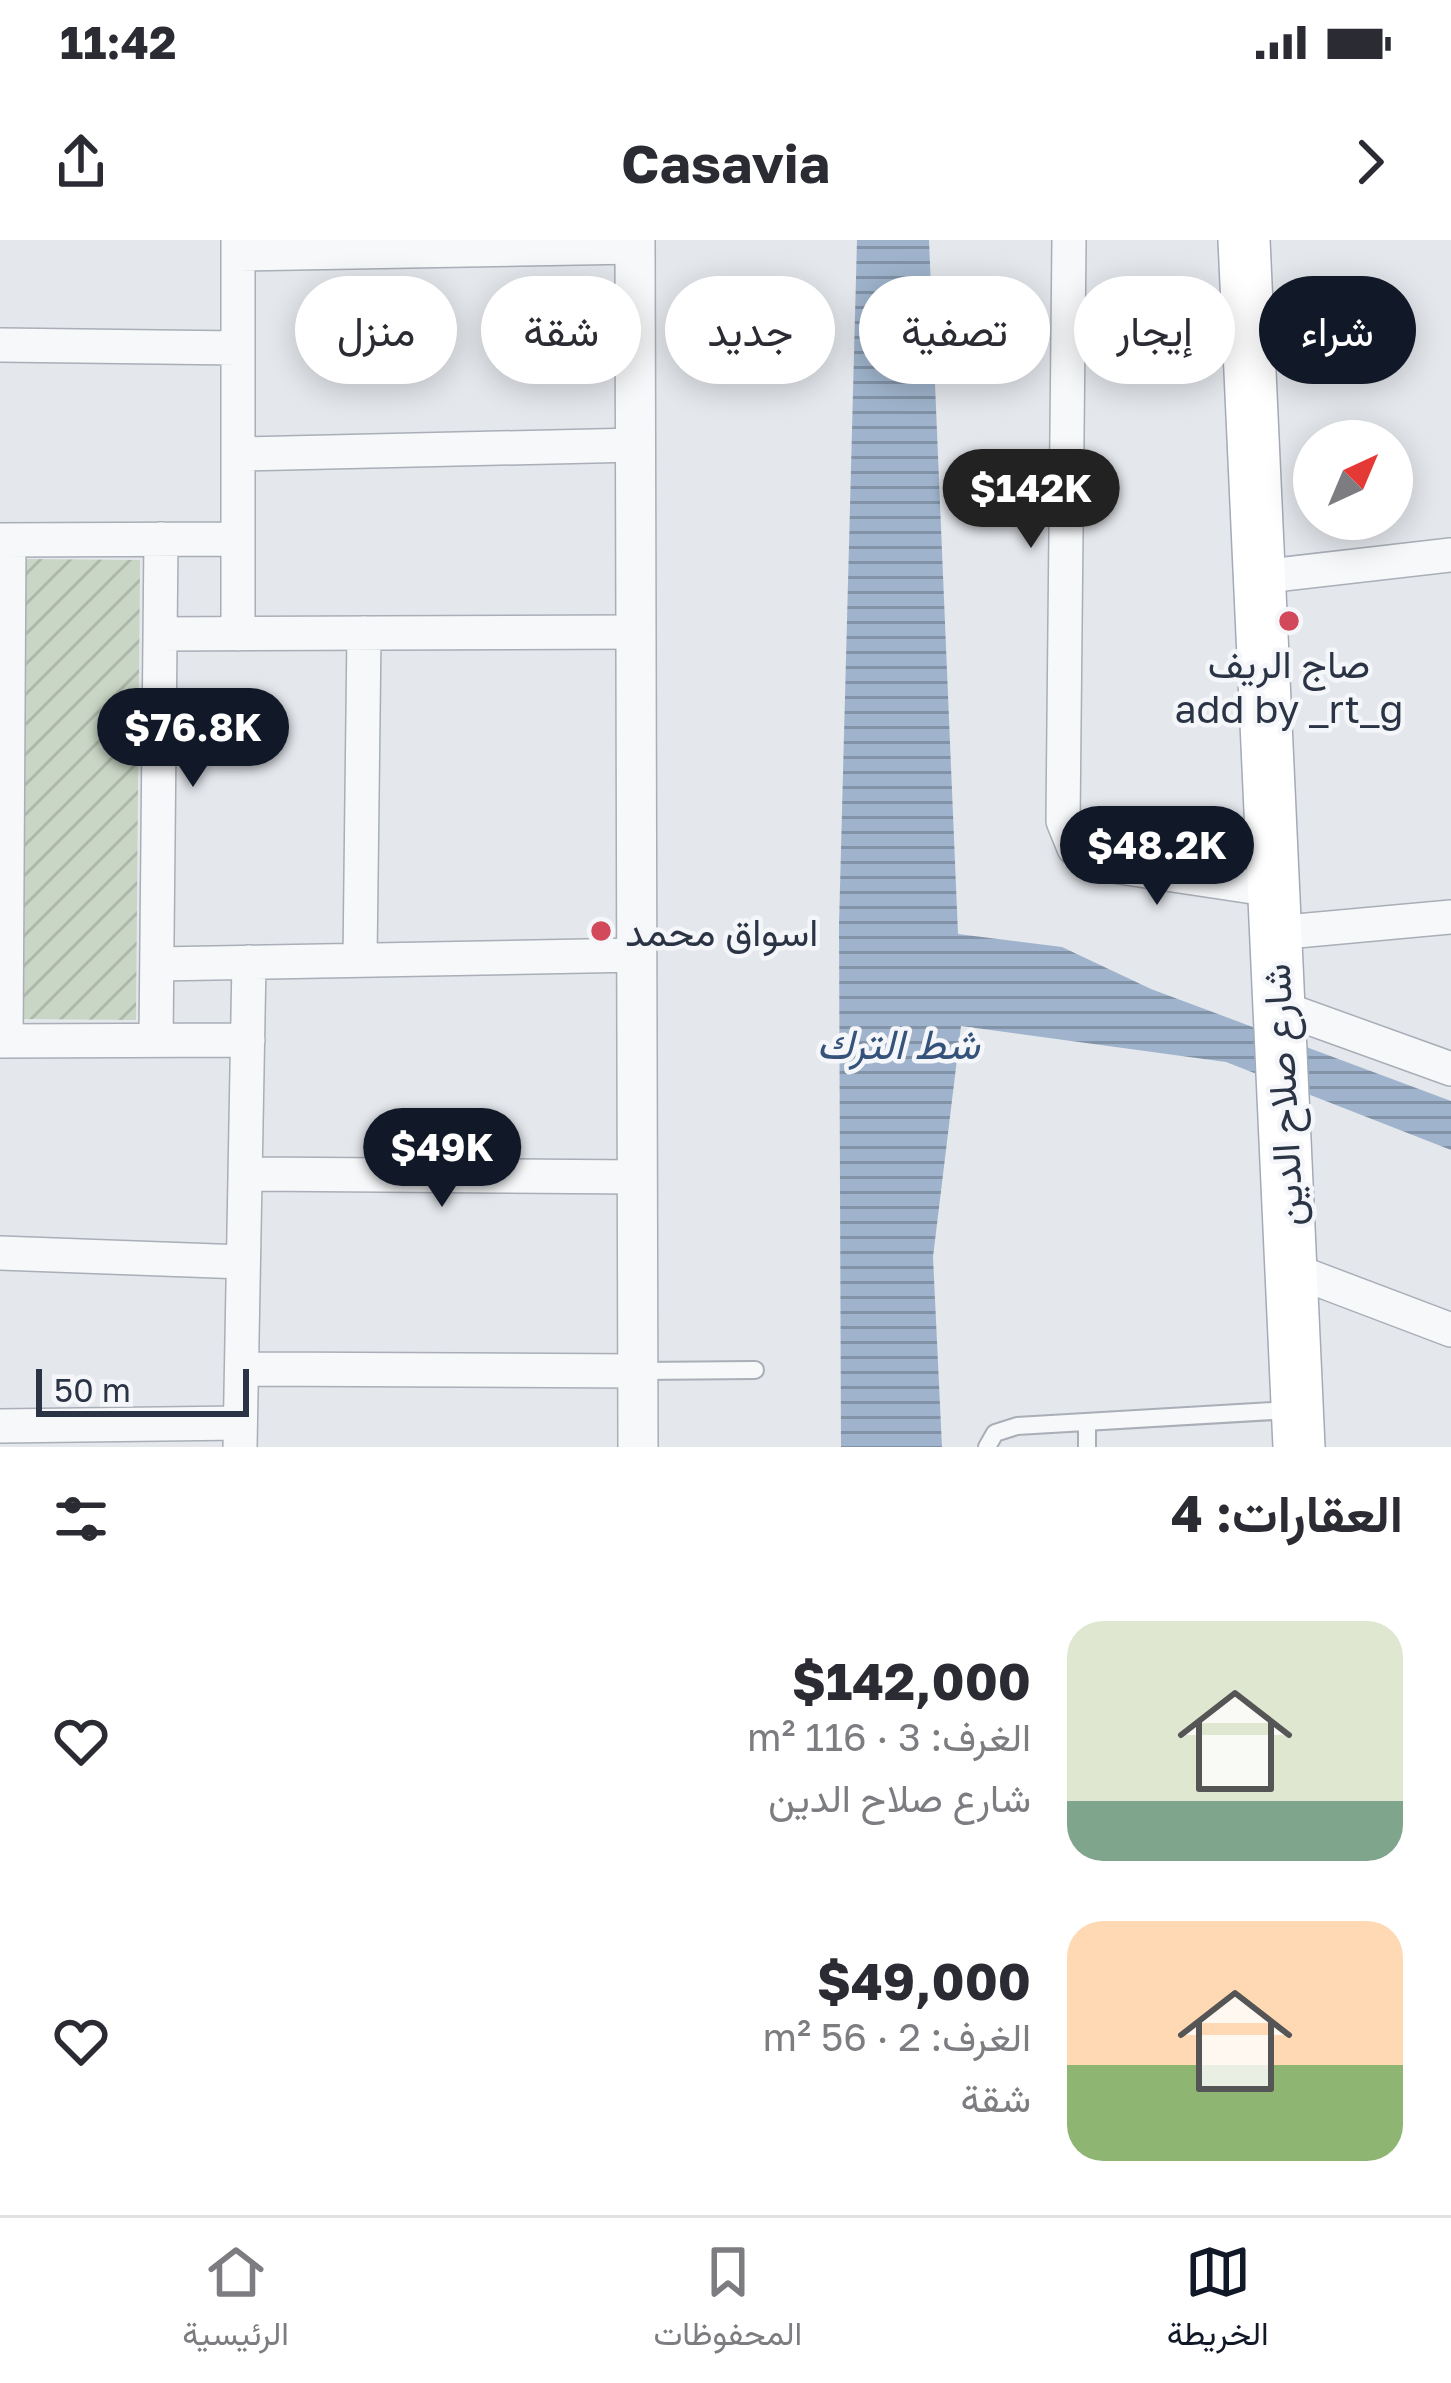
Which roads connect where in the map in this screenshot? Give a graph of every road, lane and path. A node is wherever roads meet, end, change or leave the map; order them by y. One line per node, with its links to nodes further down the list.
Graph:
1 (1069, 240): 19 (street)
2 (1244, 240): 13 (main road, شارع صلاح الدين)
3 (635, 243): 4 (street); 7 (street)
4 (238, 247): 6 (street)
5 (0, 345): 6 (street)
6 (238, 348): 8 (street)
7 (637, 445): 8 (street); 15 (street)
8 (238, 454): 10 (street)
9 (161, 539): 10 (street); 11 (street); 17 (street)
10 (238, 539): 18 (street)
11 (5, 540): 14 (street)
12 (1451, 555): 13 (street)
13 (1259, 577): 19 (main road, شارع صلاح الدين)
14 (4, 631): 21 (street)
15 (638, 632): 16 (street); 22 (street)
16 (364, 633): 18 (street); 23 (street)
17 (160, 634): 18 (street); 25 (street)
18 (238, 634)
19 (1274, 912): 20 (street); 26 (main road, شارع صلاح الدين)
20 (1451, 917)
21 (3, 955): 29 (street)
22 (638, 955): 23 (street); 32 (street)
23 (359, 960): 24 (street)
24 (249, 962): 25 (street); 28 (street)
25 (157, 964): 27 (street)
26 (1279, 1007): 30 (street); 35 (main road, شارع صلاح الدين)
27 (156, 1040): 28 (street); 29 (street)
28 (248, 1040): 31 (street)
29 (3, 1041)
30 (1451, 1069)
31 (246, 1174): 32 (street); 34 (street)
32 (639, 1177): 38 (street)
33 (0, 1252): 34 (street)
34 (243, 1262): 37 (street)
35 (1290, 1268): 36 (street); 42 (main road, شارع صلاح الدين)
36 (1451, 1330)
37 (243, 1369): 38 (street); 43 (street)
38 (640, 1370): 39 (lane); 44 (street)
39 (755, 1370)
40 (1087, 1422): 42 (lane); 45 (lane); 46 (lane)
41 (0, 1426): 43 (street)
42 (1298, 1428)
43 (240, 1435)
44 (638, 1447)
45 (986, 1447)
46 (1087, 1447)

